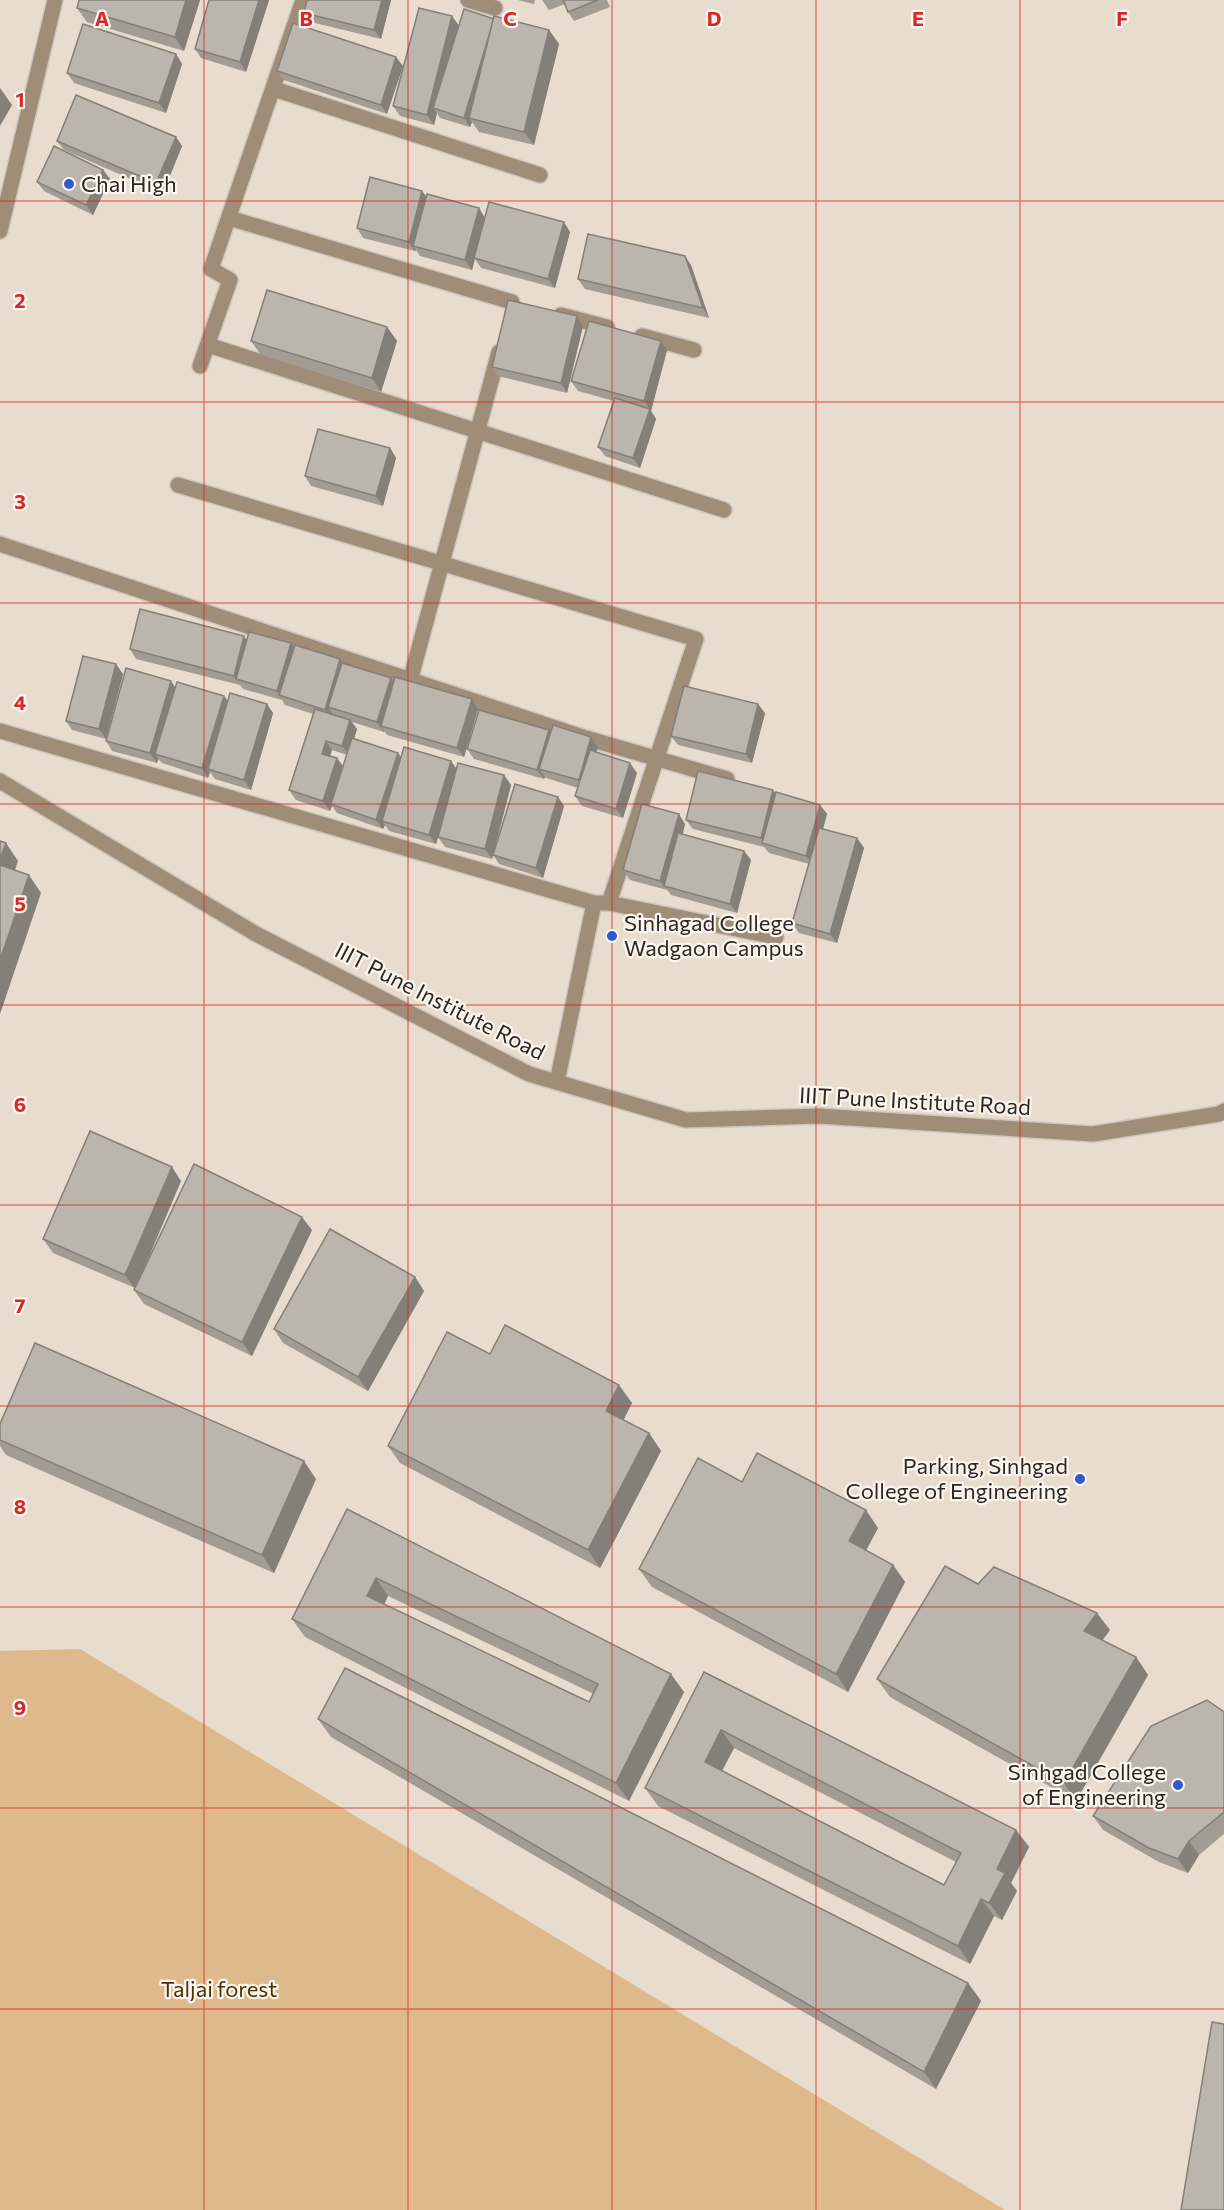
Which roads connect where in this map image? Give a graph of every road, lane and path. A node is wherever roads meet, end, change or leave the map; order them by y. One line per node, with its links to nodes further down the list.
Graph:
1 (55, 0): 8 (street)
2 (303, 0): 5 (street)
3 (468, 0): 4 (street)
4 (495, 8)
5 (274, 88): 6 (street); 7 (street)
6 (540, 175)
7 (229, 218): 9 (street); 12 (street)
8 (0, 231)
9 (515, 306)
10 (546, 311): 13 (street)
11 (504, 334): 15 (street)
12 (208, 345): 14 (street); 15 (street)
13 (694, 350)
14 (200, 366)
15 (477, 431): 17 (street); 19 (street)
16 (178, 485): 19 (street)
17 (724, 510)
18 (0, 544): 20 (street)
19 (442, 564): 20 (street); 22 (street)
20 (410, 681): 22 (street)
21 (0, 731): 25 (street)
22 (657, 759): 24 (street); 25 (street)
23 (0, 781): 27 (street, IIIT Pune Institute Road)
24 (737, 782)
25 (602, 903): 26 (street); 27 (street)
26 (776, 937)
27 (557, 1082): 28 (street, IIIT Pune Institute Road)
28 (1224, 1111)

